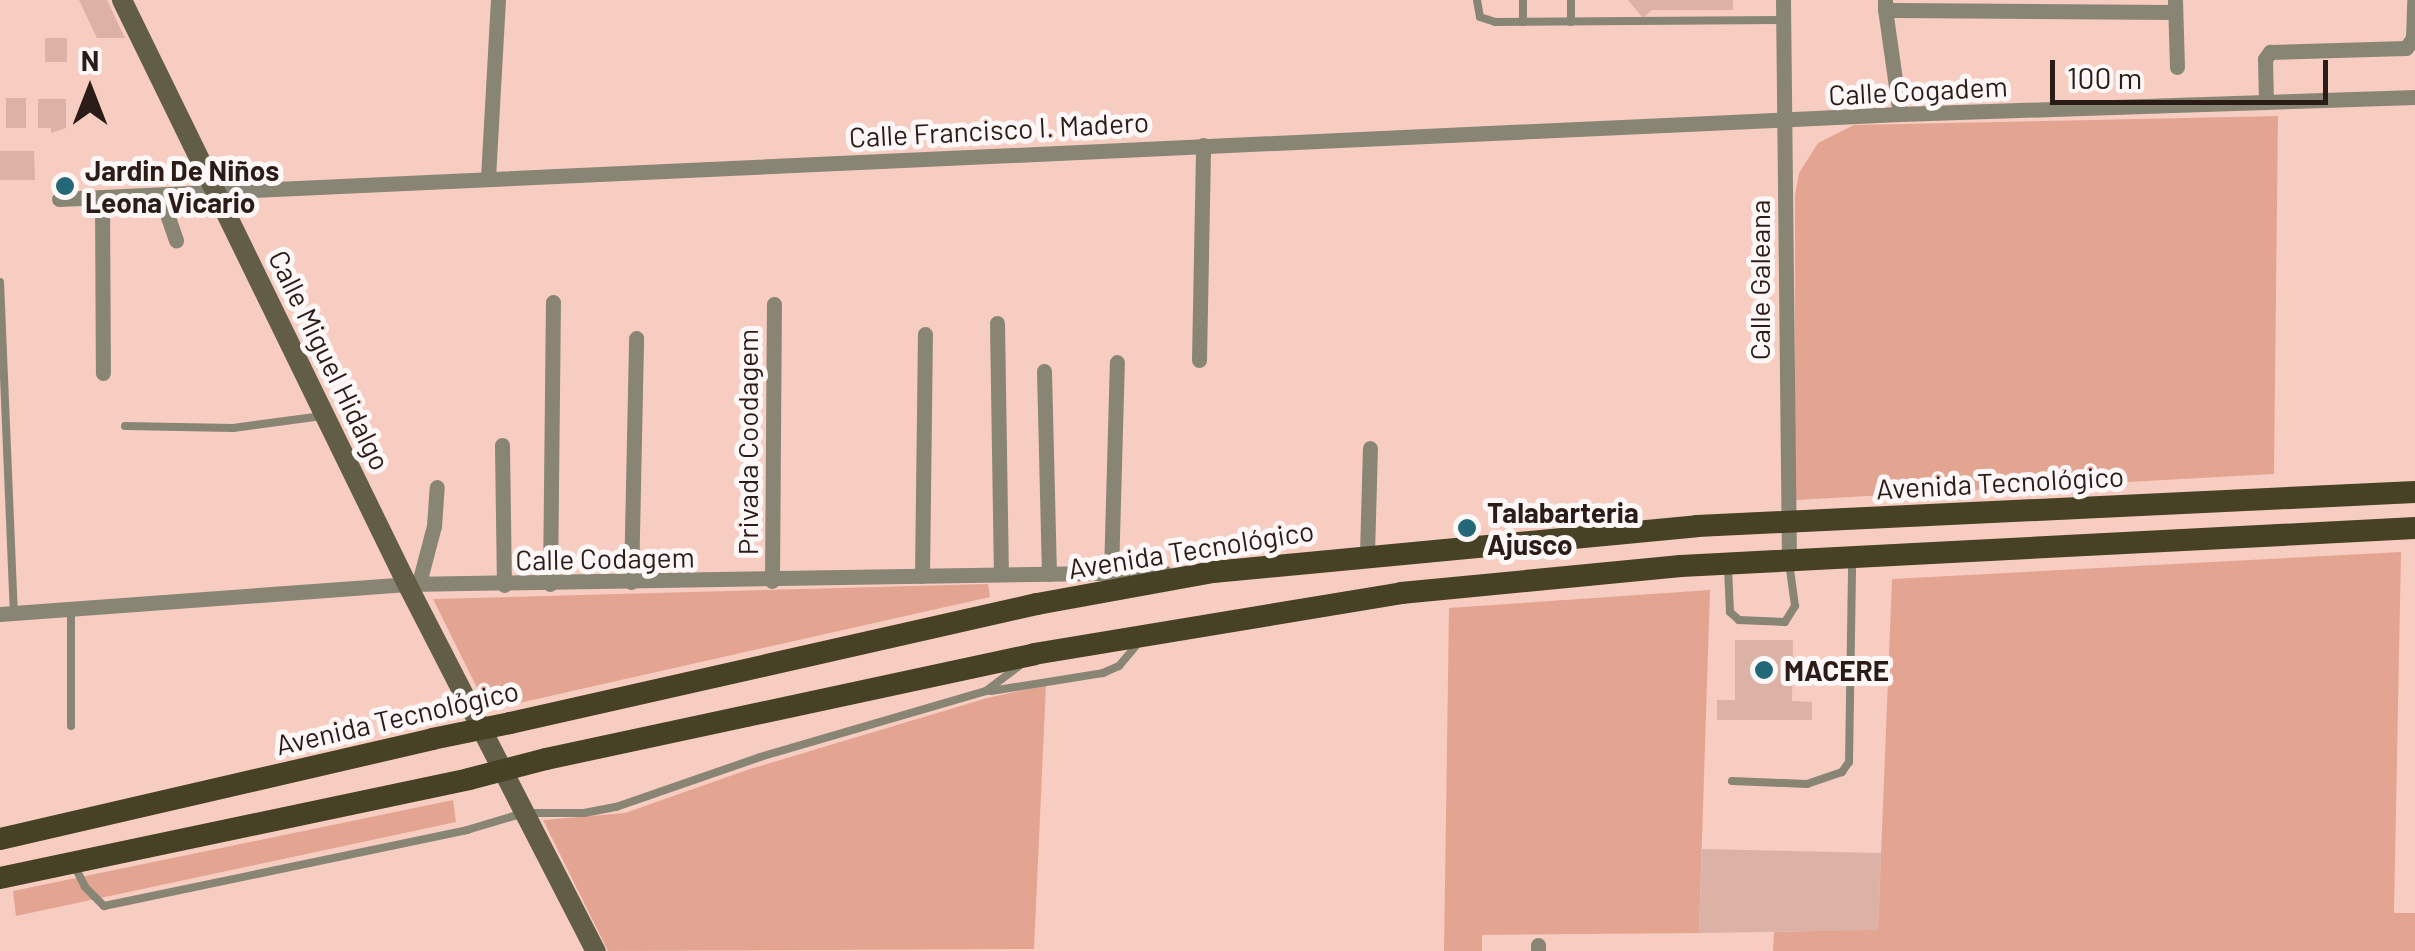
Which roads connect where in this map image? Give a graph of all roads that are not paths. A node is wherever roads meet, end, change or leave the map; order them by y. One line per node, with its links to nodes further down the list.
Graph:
1 (122, 0): 21 (street, Calle Miguel Hidalgo)
2 (498, 0): 20 (street)
3 (1477, 0): 12 (lane)
4 (1523, 0): 12 (lane)
5 (1571, 0): 13 (lane)
6 (1783, 0): 11 (street, Calle Galeana)
7 (2414, 0): 16 (street)
8 (1885, 5): 10 (street); 17 (street)
9 (2175, 6): 10 (street); 14 (street)
10 (2028, 7)
11 (1783, 20): 13 (lane); 18 (street, Calle Galeana)
12 (1523, 22): 13 (lane)
13 (1571, 22)
14 (2177, 67)
15 (2415, 98): 16 (street, Calle Cogadem)
16 (2266, 102): 17 (street, Calle Cogadem)
17 (1900, 114): 18 (street, Calle Cogadem)
18 (1783, 123): 19 (street, Calle Francisco I. Madero); 42 (street, Calle Galeana)
19 (1203, 144): 20 (street, Calle Francisco I. Madero); 32 (street)
20 (488, 178): 21 (street, Calle Francisco I. Madero)
21 (217, 190): 22 (street, Calle Francisco I. Madero); 36 (street, Calle Miguel Hidalgo)
22 (161, 196): 24 (street, Calle Francisco I. Madero); 25 (street)
23 (59, 199): 24 (street, Calle Francisco I. Madero)
24 (102, 199): 35 (street)
25 (176, 240)
26 (0, 282): 59 (lane)
27 (553, 302): 56 (street)
28 (774, 304): 53 (street, Privada Coodagem)
29 (996, 323): 50 (street)
30 (926, 334): 52 (street)
31 (636, 338): 54 (street)
32 (1198, 360)
33 (1118, 362): 49 (street)
34 (1044, 371): 51 (street)
35 (103, 373)
36 (326, 415): 37 (lane); 55 (street, Calle Miguel Hidalgo)
37 (124, 426)
38 (502, 445): 57 (street)
39 (1370, 448): 44 (street)
40 (437, 487): 55 (street)
41 (2415, 492): 42 (main road, Avenida Tecnológico)
42 (1786, 523): 44 (main road, Avenida Tecnológico); 46 (street, Calle Galeana)
43 (2415, 528): 45 (main road)
44 (1368, 554): 48 (main road, Avenida Tecnológico)
45 (1852, 557): 46 (main road); 64 (lane)
46 (1789, 560): 47 (main road); 47 (lane)
47 (1728, 564): 60 (main road)
48 (1212, 572): 49 (street, Calle Codagem); 66 (main road, Avenida Tecnológico, bridge)
49 (1111, 573): 51 (street, Calle Codagem)
50 (1001, 574): 51 (street, Calle Codagem); 52 (street, Calle Codagem)
51 (1049, 574)
52 (922, 576): 53 (street, Calle Codagem)
53 (772, 581): 54 (street, Calle Codagem)
54 (631, 582): 56 (street, Calle Codagem)
55 (413, 584): 57 (street, Calle Codagem); 58 (street, Calle Codagem); 65 (street, Calle Miguel Hidalgo)
56 (550, 584): 57 (street, Calle Codagem)
57 (504, 585)
58 (70, 607): 59 (street, Calle Codagem); 63 (lane)
59 (7, 613)
60 (1143, 635): 61 (main road); 62 (lane)
61 (1034, 654): 62 (lane); 67 (main road, bridge)
62 (986, 691): 65 (lane)
63 (71, 726)
64 (1732, 781)
65 (524, 813): 67 (lane); 69 (street, Calle Miguel Hidalgo)
66 (0, 839)
67 (73, 863): 68 (main road)
68 (0, 878)
69 (596, 951)

